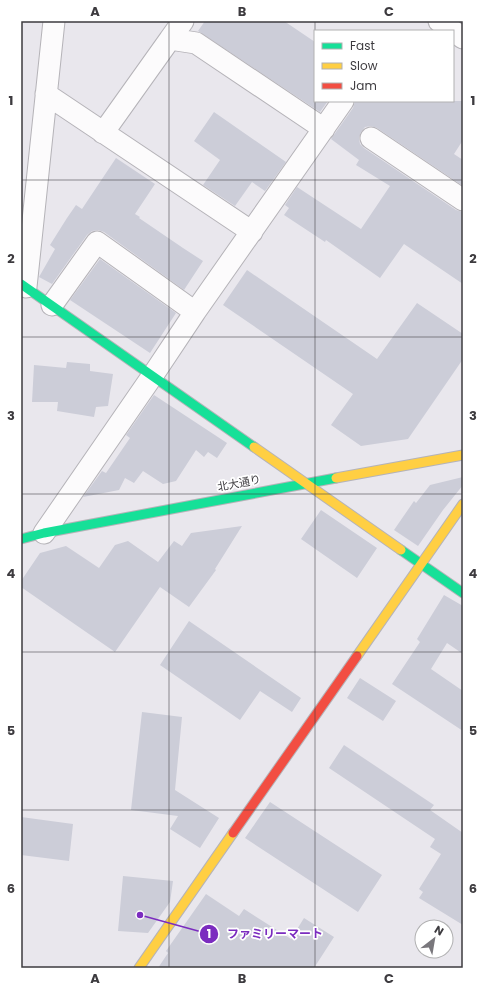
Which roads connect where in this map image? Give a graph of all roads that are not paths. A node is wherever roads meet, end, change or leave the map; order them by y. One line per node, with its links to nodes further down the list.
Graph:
1 (54, 21): 8 (street)
2 (183, 21): 7 (street)
3 (439, 21): 4 (street)
4 (452, 30)
5 (454, 32): 6 (street)
6 (463, 38)
7 (170, 39): 10 (street); 11 (street)
8 (46, 94): 11 (street); 15 (street)
9 (342, 102): 10 (street)
10 (324, 128): 14 (street)
11 (103, 133): 14 (street)
12 (371, 138): 13 (street)
13 (463, 200)
14 (252, 232): 17 (street)
15 (23, 285): 16 (street)
16 (52, 305): 17 (street); 18 (street)
17 (195, 312): 18 (street)
18 (153, 375): 20 (street); 22 (street)
19 (463, 455): 20 (street, 北大通り)
20 (305, 482): 22 (street, 北大通り); 24 (street)
21 (463, 504): 24 (street)
22 (44, 533): 23 (street, 北大通り)
23 (21, 539)
24 (422, 565): 25 (street); 26 (street)
25 (463, 593)
26 (139, 968)

